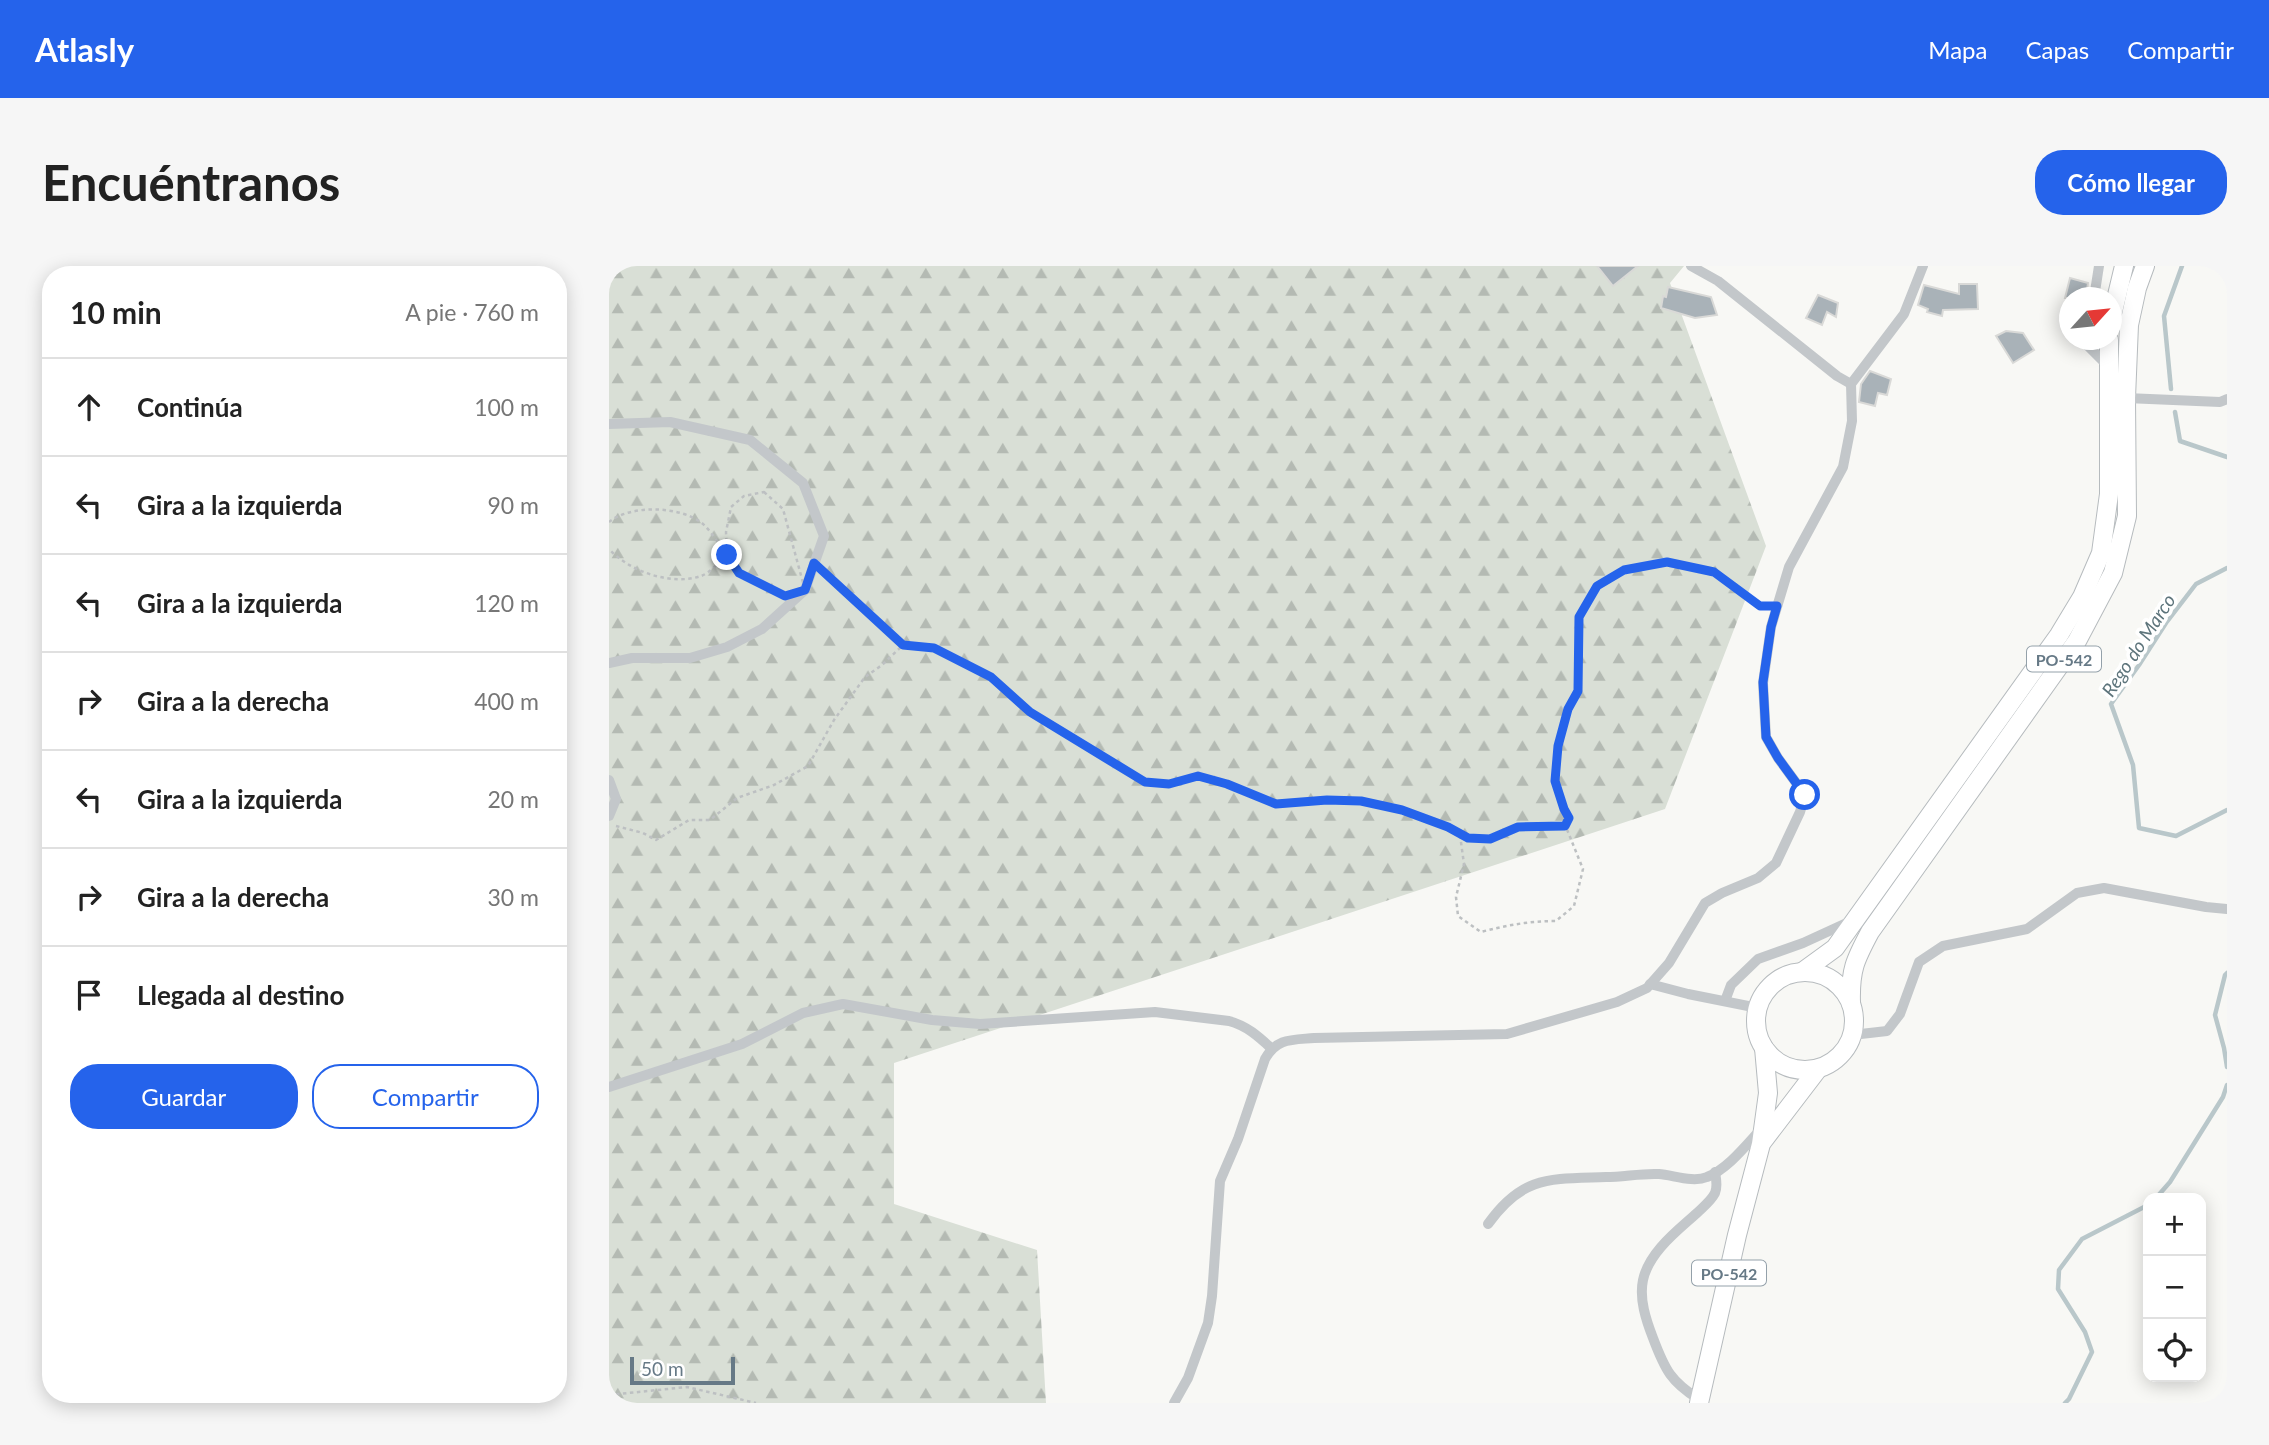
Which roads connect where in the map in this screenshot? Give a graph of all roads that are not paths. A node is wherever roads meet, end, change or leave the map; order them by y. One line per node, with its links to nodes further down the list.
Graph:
1 (1691, 266): 11 (street)
2 (1923, 266): 11 (street)
3 (2099, 266): 6 (street)
4 (2124, 266): 7 (main road)
5 (2145, 266): 12 (main road, PO-542)
6 (2096, 287)
7 (2119, 287)
8 (2092, 350): 10 (street)
9 (2109, 350): 10 (main road, PO-542)
10 (2108, 366): 19 (main road, PO-542)
11 (1851, 384): 21 (street)
12 (2126, 398): 13 (street); 23 (main road, PO-542)
13 (2227, 399)
14 (609, 424): 15 (street)
15 (609, 663)
16 (609, 780): 17 (street)
17 (610, 815)
18 (2227, 909): 25 (street)
19 (1854, 920): 20 (main road, PO-542); 22 (street)
20 (1803, 972): 23 (main road); 24 (main road, PO-542)
21 (1650, 984): 22 (street); 26 (street)
22 (1725, 1001): 24 (street)
23 (1850, 1003): 25 (main road, PO-542)
24 (1758, 1008): 27 (main road, PO-542)
25 (1852, 1035): 28 (main road, PO-542)
26 (1271, 1048): 29 (street); 34 (street)
27 (1764, 1048): 28 (main road); 30 (main road, PO-542)
28 (1818, 1069): 30 (main road, PO-542)
29 (609, 1087)
30 (1762, 1135): 31 (street); 33 (main road, PO-542)
31 (1715, 1172): 32 (street); 33 (street)
32 (1488, 1224)
33 (1700, 1402)
34 (1174, 1403)

